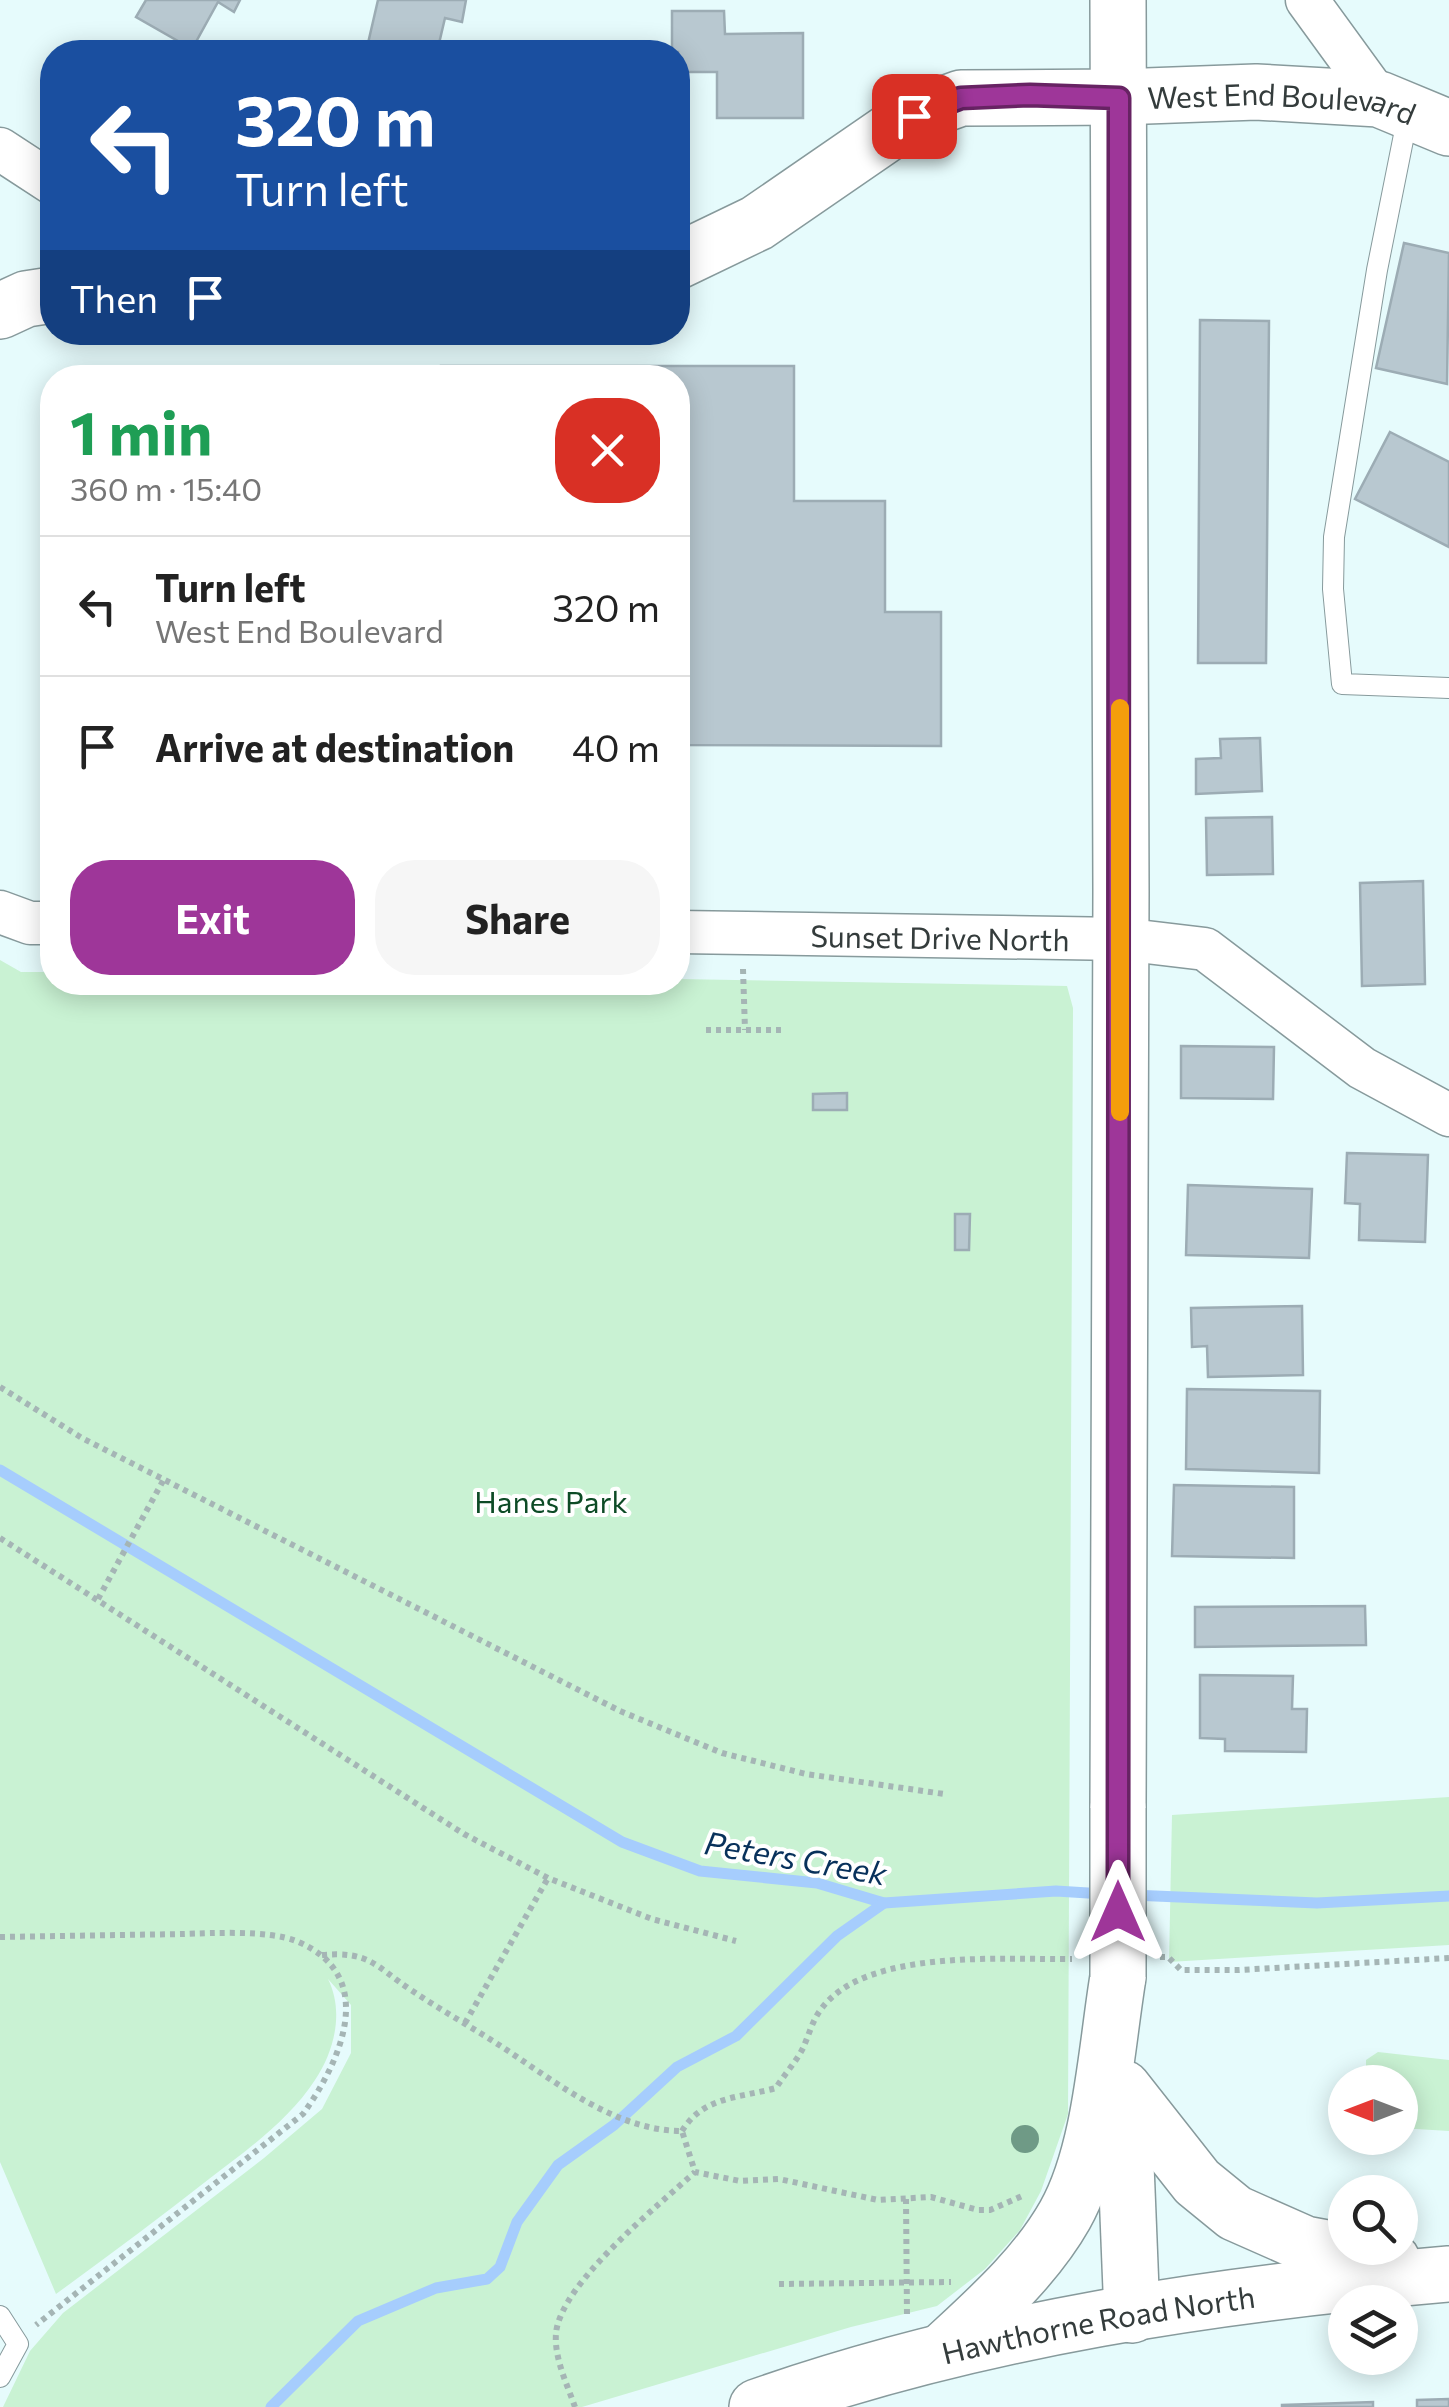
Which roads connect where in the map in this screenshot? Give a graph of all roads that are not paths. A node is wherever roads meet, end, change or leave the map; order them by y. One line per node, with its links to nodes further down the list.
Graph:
1 (1118, 0): 3 (street)
2 (1307, 0): 4 (street)
3 (1119, 98): 4 (street, West End Boulevard); 7 (street, West End Boulevard); 14 (street)
4 (1412, 113): 10 (lane)
5 (0, 149): 6 (street)
6 (40, 175)
7 (690, 255)
8 (40, 297): 9 (street)
9 (0, 311)
10 (1449, 688)
11 (0, 912): 12 (street)
12 (40, 922)
13 (690, 932): 14 (street, Sunset Drive North)
14 (1121, 938): 15 (street, Sunset Drive North); 16 (street, bridge)
15 (1449, 1115)
16 (1114, 1965): 17 (street); 21 (street)
17 (1123, 2088): 18 (street); 19 (street)
18 (1449, 2272): 19 (street, Hawthorne Road North)
19 (1132, 2315): 21 (street, Hawthorne Road North)
20 (0, 2316): 22 (lane)
21 (925, 2334): 23 (street, Hawthorne Road North)
22 (0, 2376)
23 (757, 2407)

